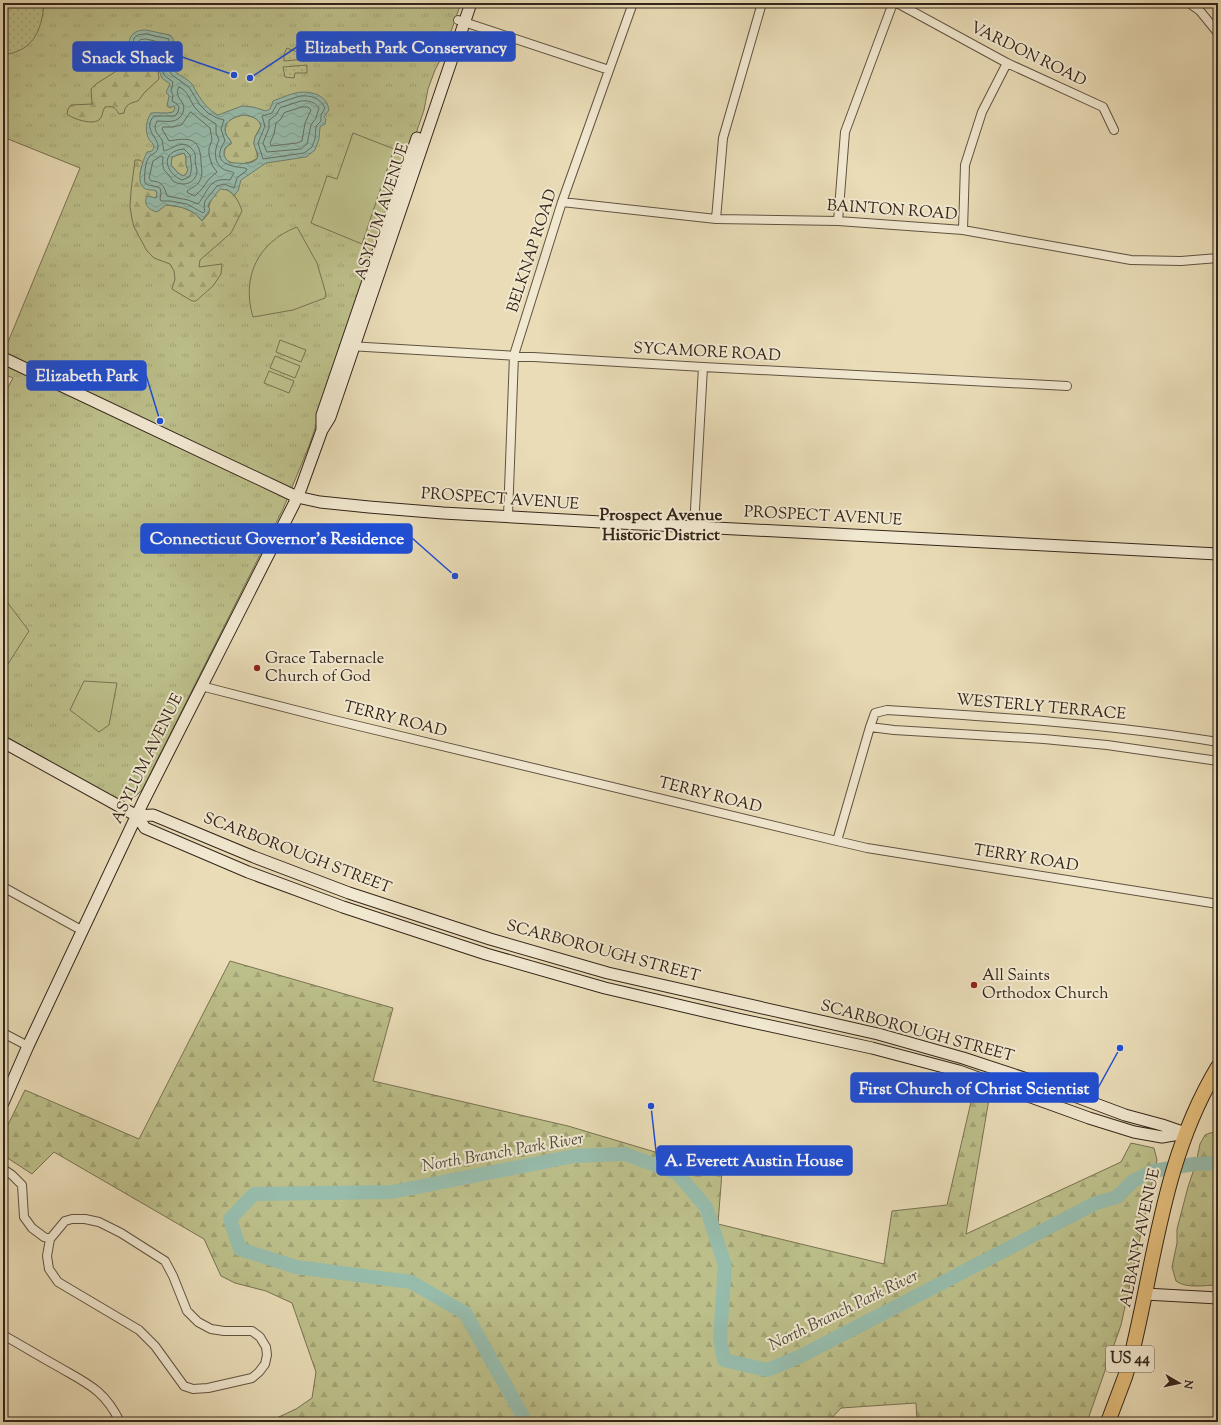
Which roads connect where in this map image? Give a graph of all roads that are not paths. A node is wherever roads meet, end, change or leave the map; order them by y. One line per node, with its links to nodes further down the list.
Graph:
1 (464, 3): 8 (main road, ASYLUM AVENUE)
2 (471, 3): 8 (main road, ASYLUM AVENUE)
3 (633, 3): 11 (street, BELKNAP ROAD)
4 (762, 3): 14 (street)
5 (893, 3): 15 (street)
6 (897, 3): 10 (street, VARDON ROAD)
7 (1189, 3): 9 (street)
8 (461, 22): 11 (street); 18 (main road, ASYLUM AVENUE)
9 (1218, 33)
10 (1007, 63): 12 (street, VARDON ROAD); 16 (street)
11 (609, 70): 13 (street, BELKNAP ROAD)
12 (1114, 130)
13 (562, 202): 14 (street, BAINTON ROAD); 19 (street, BELKNAP ROAD)
14 (716, 218): 15 (street, BAINTON ROAD)
15 (838, 220): 16 (street, BAINTON ROAD)
16 (963, 230): 17 (street, BAINTON ROAD)
17 (1218, 258)
18 (350, 346): 19 (street, SYCAMORE ROAD); 23 (main road, ASYLUM AVENUE)
19 (514, 355): 21 (street, SYCAMORE ROAD); 24 (street, BELKNAP ROAD)
20 (3, 358): 23 (main road, PROSPECT AVENUE)
21 (703, 367): 22 (street, SYCAMORE ROAD); 25 (street)
22 (1067, 386)
23 (297, 497): 24 (main road, PROSPECT AVENUE); 27 (main road, ASYLUM AVENUE)
24 (508, 516): 25 (main road, PROSPECT AVENUE)
25 (694, 527): 26 (main road, PROSPECT AVENUE)
26 (1218, 554)
27 (201, 686): 32 (main road, ASYLUM AVENUE); 33 (street, TERRY ROAD)
28 (870, 727): 30 (street, WESTERLY TERRACE); 31 (street, WESTERLY TERRACE); 33 (street, WESTERLY TERRACE)
29 (3, 742): 32 (main road)
30 (1218, 742)
31 (1218, 761)
32 (137, 816): 34 (main road, SCARBOROUGH STREET); 35 (main road, SCARBOROUGH STREET); 40 (main road, ASYLUM AVENUE)
33 (837, 842): 38 (street, TERRY ROAD)
34 (254, 857): 35 (main road); 37 (main road, SCARBOROUGH STREET)
35 (248, 872): 39 (main road, SCARBOROUGH STREET)
36 (3, 887): 40 (street)
37 (349, 893): 39 (main road); 41 (main road, SCARBOROUGH STREET)
38 (1218, 904)
39 (343, 907): 42 (main road, SCARBOROUGH STREET)
40 (83, 931): 49 (main road, ASYLUM AVENUE)
41 (490, 939): 42 (main road); 43 (main road, SCARBOROUGH STREET)
42 (486, 954): 44 (main road, SCARBOROUGH STREET)
43 (608, 973): 44 (main road); 45 (main road, SCARBOROUGH STREET)
44 (606, 988): 46 (main road, SCARBOROUGH STREET)
45 (741, 1004): 46 (main road); 48 (main road, SCARBOROUGH STREET)
46 (738, 1019): 50 (main road, SCARBOROUGH STREET)
47 (3, 1032): 49 (street)
48 (878, 1034): 50 (main road); 51 (main road, SCARBOROUGH STREET)
49 (28, 1046): 54 (main road, ASYLUM AVENUE)
50 (872, 1048): 53 (main road, SCARBOROUGH STREET)
51 (963, 1058): 53 (main road); 55 (main road, SCARBOROUGH STREET)
52 (1218, 1067): 55 (highway, ALBANY AVENUE / US 44)
53 (959, 1072): 55 (main road, SCARBOROUGH STREET)
54 (3, 1103)
55 (1185, 1133): 58 (highway, ALBANY AVENUE / US 44)
56 (3, 1169): 57 (street)
57 (50, 1239): 57 (street)
58 (1146, 1294): 59 (main road); 62 (highway, ALBANY AVENUE / US 44)
59 (1218, 1298)
60 (3, 1335): 61 (street)
61 (120, 1422)
62 (1108, 1422)

